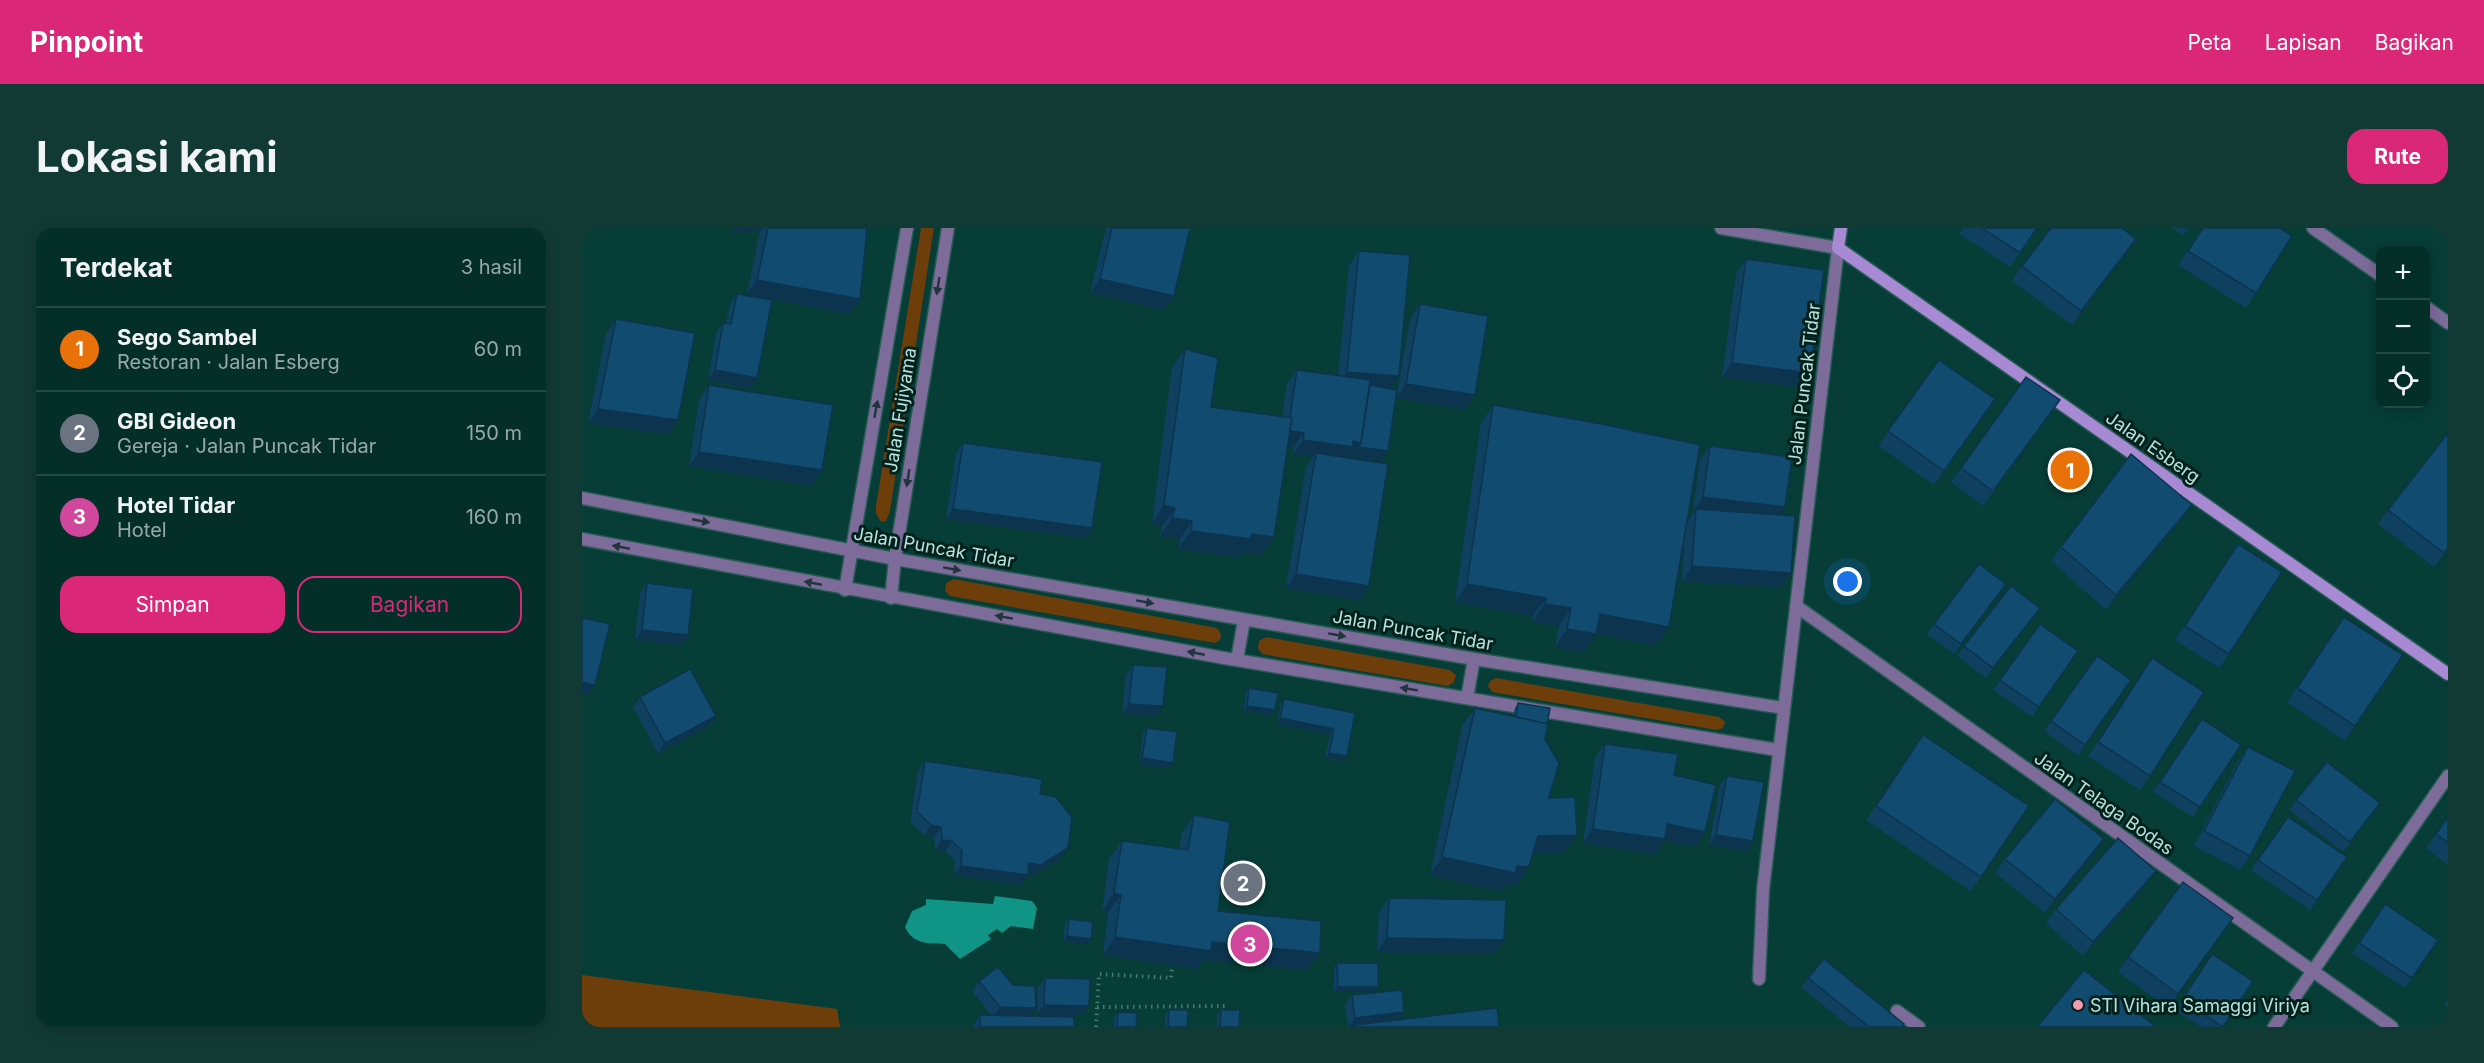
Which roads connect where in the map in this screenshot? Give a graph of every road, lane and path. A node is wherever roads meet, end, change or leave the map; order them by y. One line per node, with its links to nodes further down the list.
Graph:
1 (907, 228): 12 (street, Jalan Fujiyama, one-way to 1)
2 (948, 228): 13 (street, Jalan Fujiyama, one-way to 13)
3 (1721, 228): 6 (street)
4 (1841, 228): 6 (main road)
5 (2313, 228): 7 (street)
6 (1838, 248): 16 (street, Jalan Puncak Tidar); 20 (main road, Jalan Esberg)
7 (2376, 272)
8 (2430, 310): 9 (street)
9 (2448, 322)
10 (582, 498): 12 (street, Jalan Puncak Tidar, one-way to 12)
11 (582, 539): 14 (street, one-way to 11)
12 (852, 550): 13 (street, Jalan Puncak Tidar); 14 (street, Jalan Fujiyama)
13 (895, 559): 15 (street, Jalan Fujiyama); 17 (street, Jalan Puncak Tidar, one-way to 17)
14 (845, 590): 15 (street)
15 (891, 598): 19 (street, one-way to 15)
16 (1797, 606): 22 (street, Jalan Puncak Tidar); 26 (street, Jalan Telaga Bodas)
17 (1244, 620): 18 (street, Jalan Puncak Tidar, one-way to 18); 19 (street)
18 (1474, 659): 21 (street); 22 (street, Jalan Puncak Tidar)
19 (1237, 660): 21 (street, one-way to 19)
20 (2448, 674)
21 (1467, 698): 23 (street)
22 (1783, 708): 23 (street)
23 (1778, 750): 27 (street)
24 (2448, 776): 26 (street)
25 (1174, 957): 29 (path)
26 (2314, 972): 33 (street); 34 (street, Jalan Telaga Bodas)
27 (1759, 979)
28 (1229, 1006): 29 (path)
29 (1097, 1007): 31 (path)
30 (1898, 1011): 32 (street)
31 (1096, 1027)
32 (1919, 1027)
33 (2274, 1027)
34 (2391, 1027)

